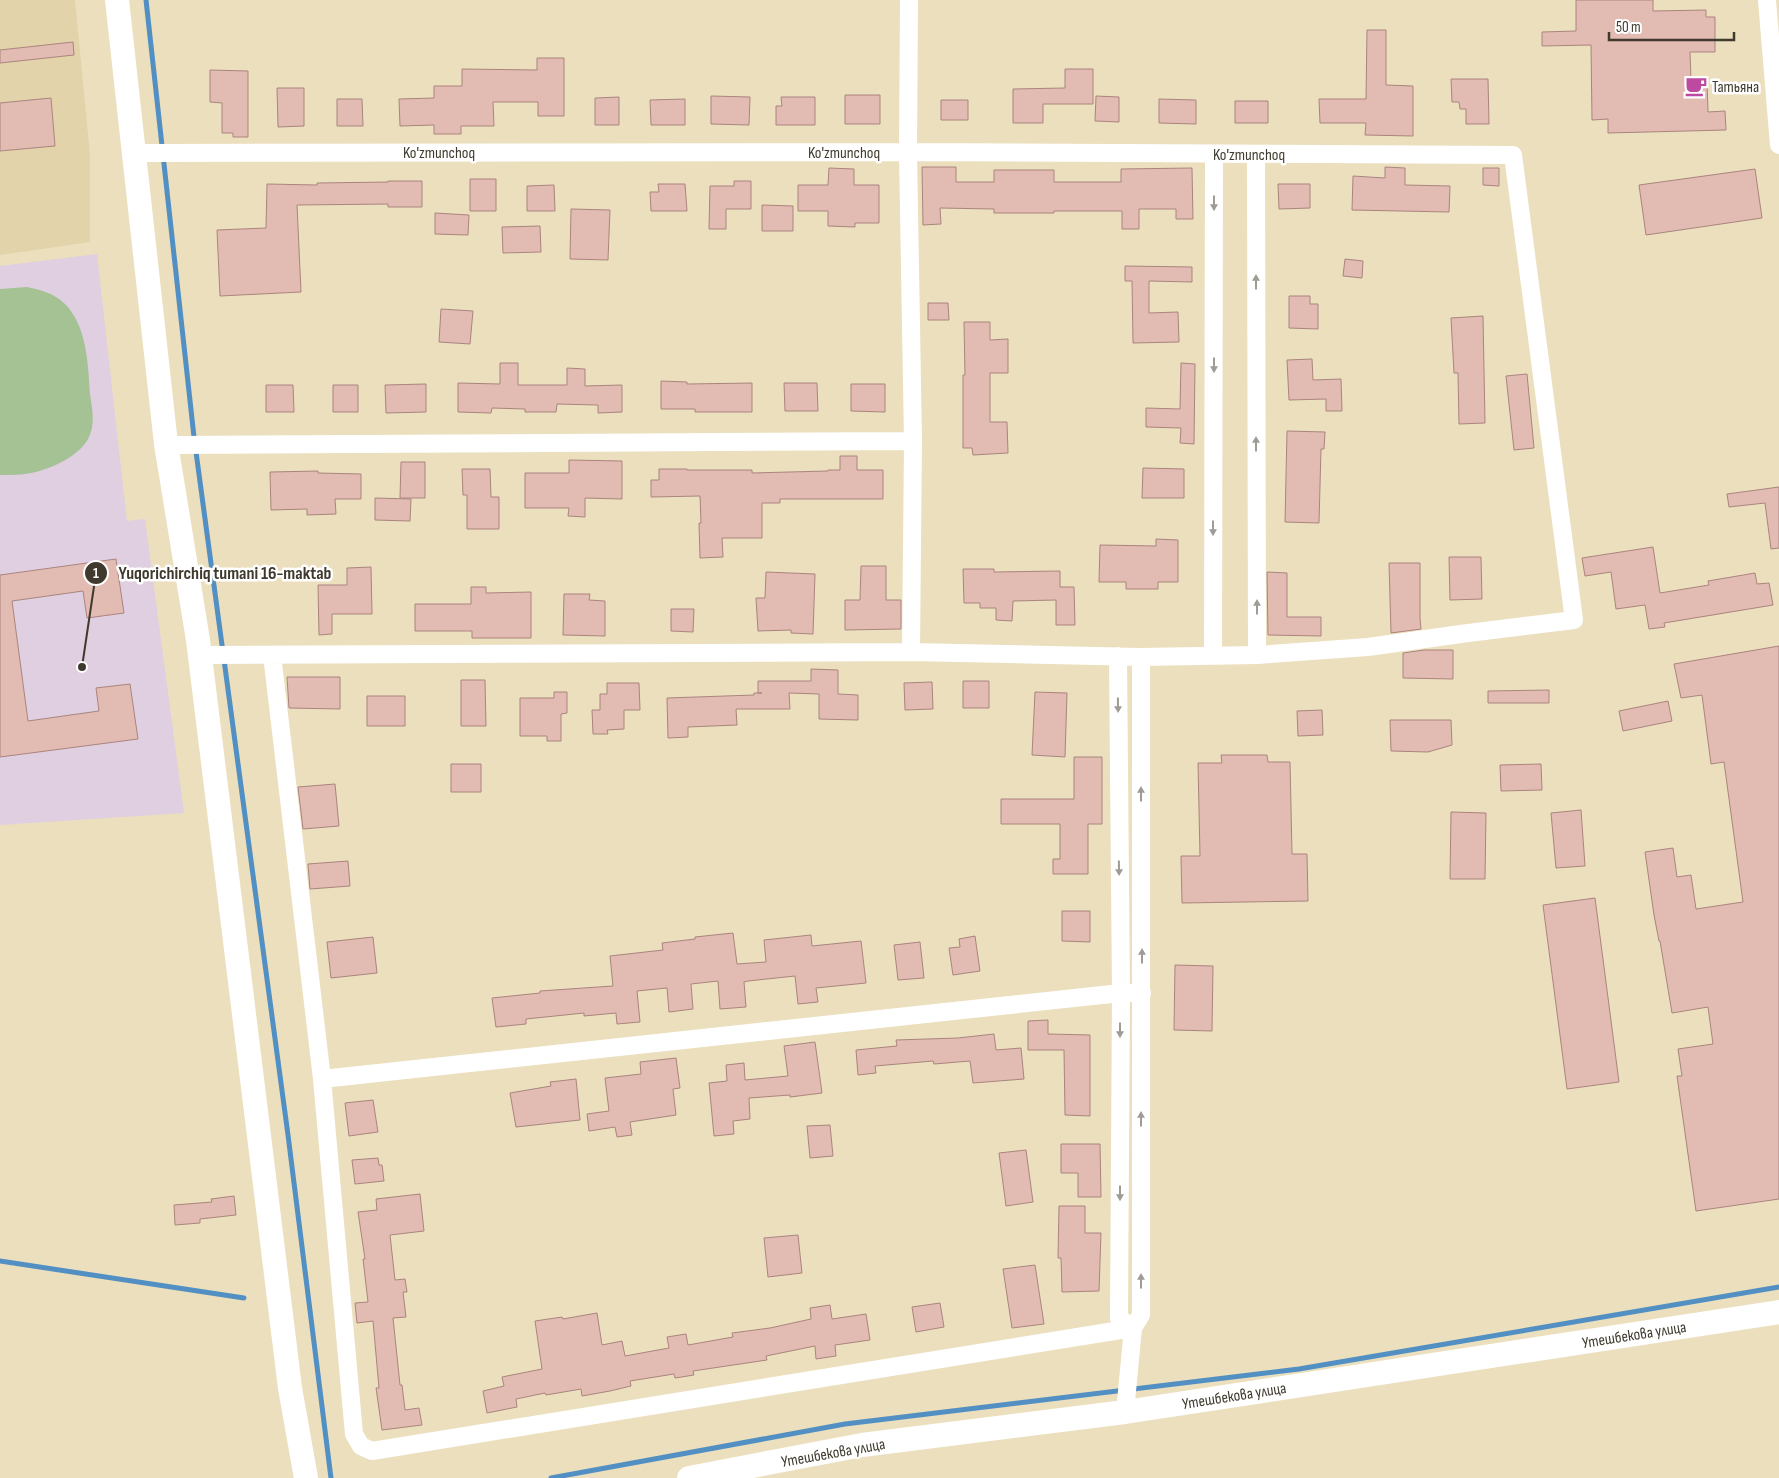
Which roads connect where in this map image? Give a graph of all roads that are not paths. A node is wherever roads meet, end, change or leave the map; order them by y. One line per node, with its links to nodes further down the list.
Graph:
1 (117, 0): 26 (main road)
2 (129, 0): 8 (main road)
3 (909, 0): 7 (street)
4 (1767, 0): 5 (street)
5 (1774, 45): 6 (street)
6 (1779, 145)
7 (908, 152): 8 (street, Ko'zmunchoq); 9 (street, Ko'zmunchoq); 11 (street)
8 (149, 153): 12 (main road)
9 (1214, 154): 10 (street, Ko'zmunchoq); 18 (street, one-way to 18)
10 (1256, 154): 16 (street, one-way to 10); 16 (street, Ko'zmunchoq)
11 (913, 441): 12 (street); 13 (street)
12 (185, 446): 14 (main road)
13 (911, 652): 15 (street); 17 (street)
14 (213, 654): 15 (street); 26 (main road)
15 (272, 655): 22 (street)
16 (1257, 655): 18 (street)
17 (1118, 656): 19 (street); 20 (street, one-way to 20)
18 (1213, 656): 19 (street)
19 (1141, 657): 21 (street, one-way to 19)
20 (1121, 993): 21 (street); 22 (street); 24 (street, one-way to 24)
21 (1142, 993): 24 (street, one-way to 21)
22 (322, 1079): 24 (street)
23 (1779, 1312): 25 (main road, Утешбекова улица)
24 (1133, 1328): 25 (street)
25 (1125, 1412): 27 (main road, Утешбекова улица)
26 (306, 1478)
27 (689, 1478)

